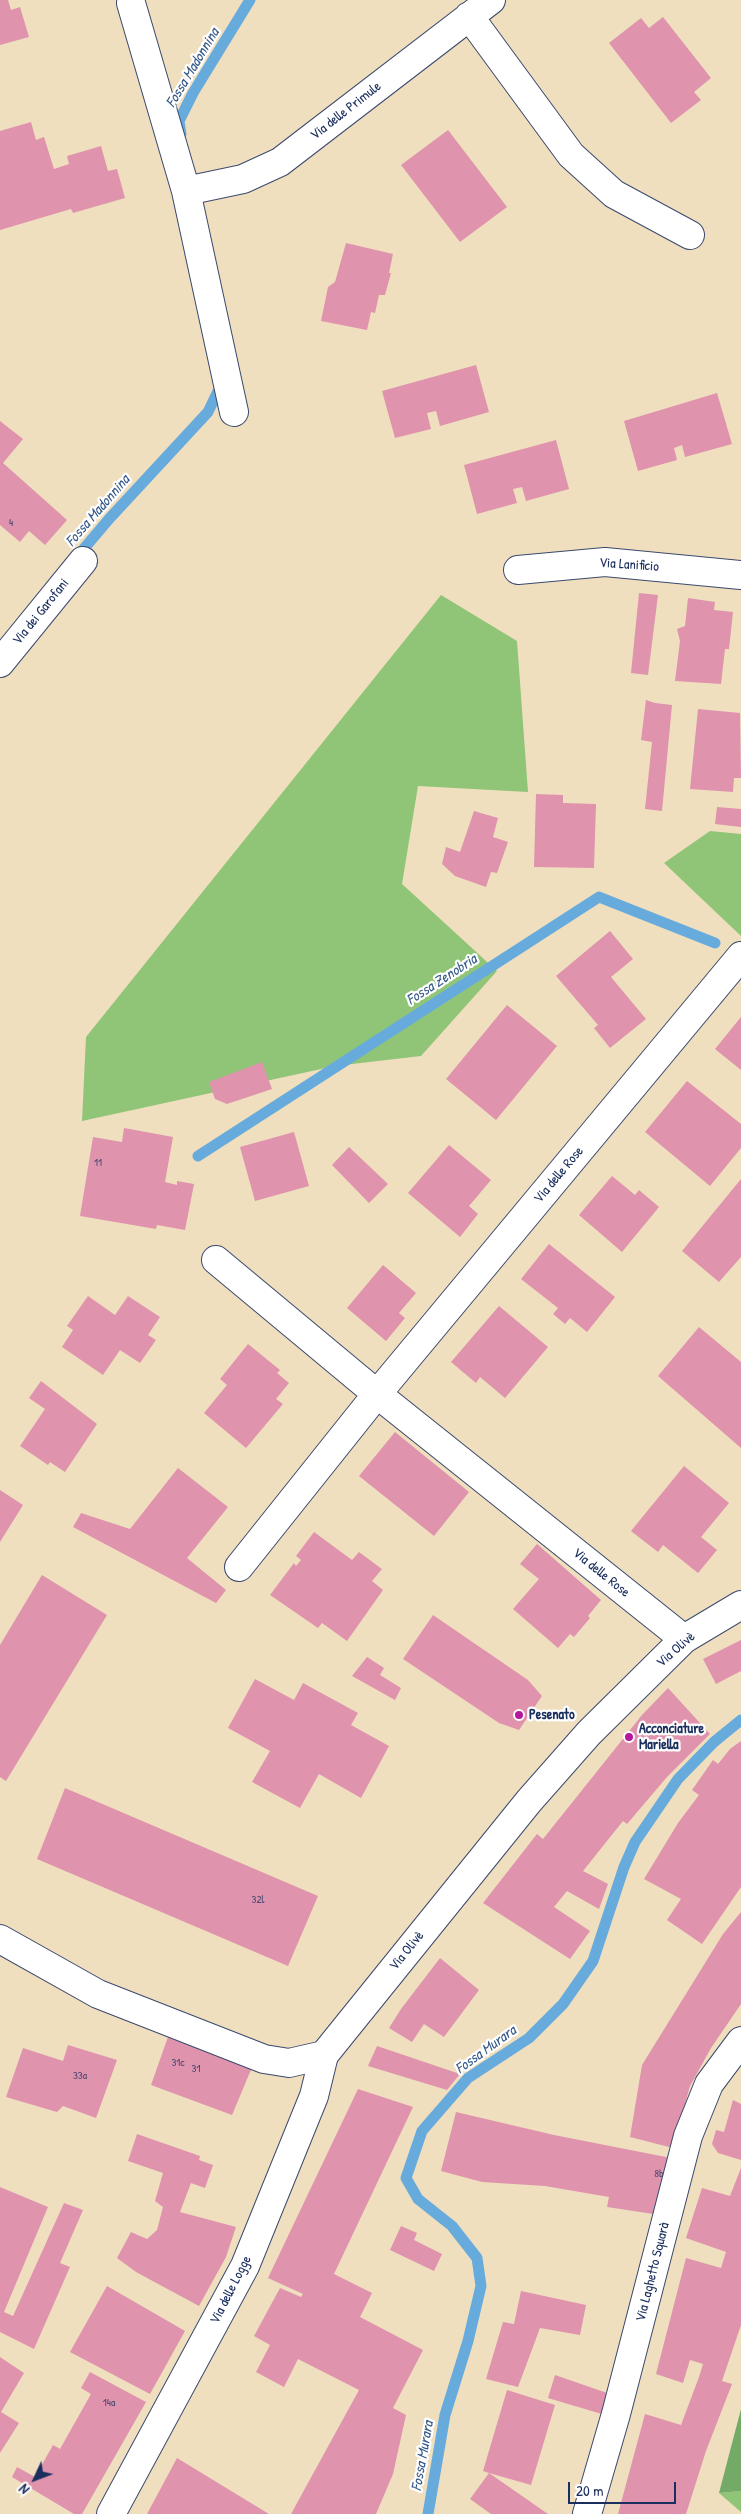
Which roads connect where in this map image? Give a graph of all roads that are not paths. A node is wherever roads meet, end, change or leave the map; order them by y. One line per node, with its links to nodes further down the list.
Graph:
1 (492, 0): 3 (street, Via delle Primule)
2 (131, 3): 4 (street)
3 (469, 16): 4 (street, Via delle Primule); 5 (street)
4 (186, 191): 6 (street)
5 (690, 235)
6 (234, 412)
7 (83, 561): 10 (street, Via dei Garofani)
8 (518, 570): 9 (street, Via Lanificio)
9 (741, 575)
10 (0, 663)
11 (741, 956): 13 (street, Via delle Rose)
12 (216, 1260): 13 (street, Via delle Rose)
13 (377, 1394): 14 (street, Via delle Rose); 16 (street, Via delle Rose)
14 (239, 1567)
15 (741, 1605): 16 (street, Via Olivè)
16 (684, 1640): 19 (street, Via Olivè)
17 (0, 1939): 19 (street)
18 (741, 2041): 21 (street, Via Laghetto Squarà)
19 (324, 2054): 20 (street, Via delle Logge)
20 (110, 2514)
21 (587, 2514)

